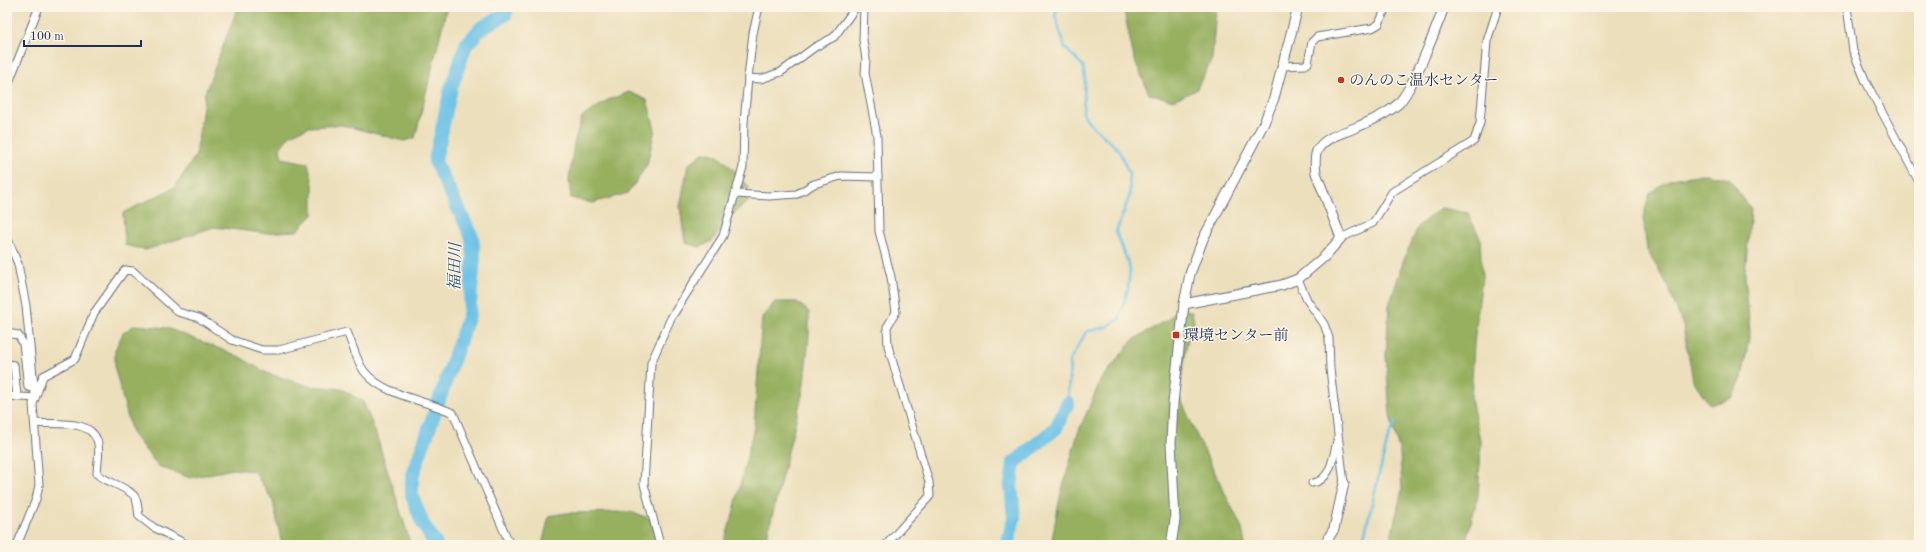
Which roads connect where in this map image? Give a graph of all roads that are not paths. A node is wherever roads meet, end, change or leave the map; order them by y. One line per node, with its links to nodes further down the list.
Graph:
1 (39, 7): 12 (street)
2 (759, 7): 11 (street)
3 (856, 7): 11 (street)
4 (864, 7): 13 (street)
5 (1298, 7): 10 (street)
6 (1386, 7): 10 (street)
7 (1444, 7): 17 (street)
8 (1498, 7): 17 (street)
9 (1847, 7): 14 (street)
10 (1283, 66): 19 (street)
11 (748, 78): 15 (street)
12 (7, 87)
13 (878, 177): 15 (street); 34 (street)
14 (1919, 182)
15 (735, 194): 33 (street)
16 (7, 237): 22 (street)
17 (1341, 238): 18 (street)
18 (1298, 279): 19 (street); 27 (street)
19 (1184, 304): 35 (street)
20 (7, 333): 22 (street)
21 (7, 364): 24 (street)
22 (34, 389): 25 (street)
23 (7, 396): 24 (street)
24 (17, 397): 25 (street)
25 (35, 398): 26 (street); 32 (street)
26 (36, 423): 30 (street); 31 (street)
27 (1338, 437): 28 (street); 29 (street)
28 (1312, 483)
29 (1344, 483): 36 (street)
30 (17, 545)
31 (188, 545)
32 (510, 545)
33 (660, 545)
34 (886, 545)
35 (1171, 545)
36 (1324, 545)

